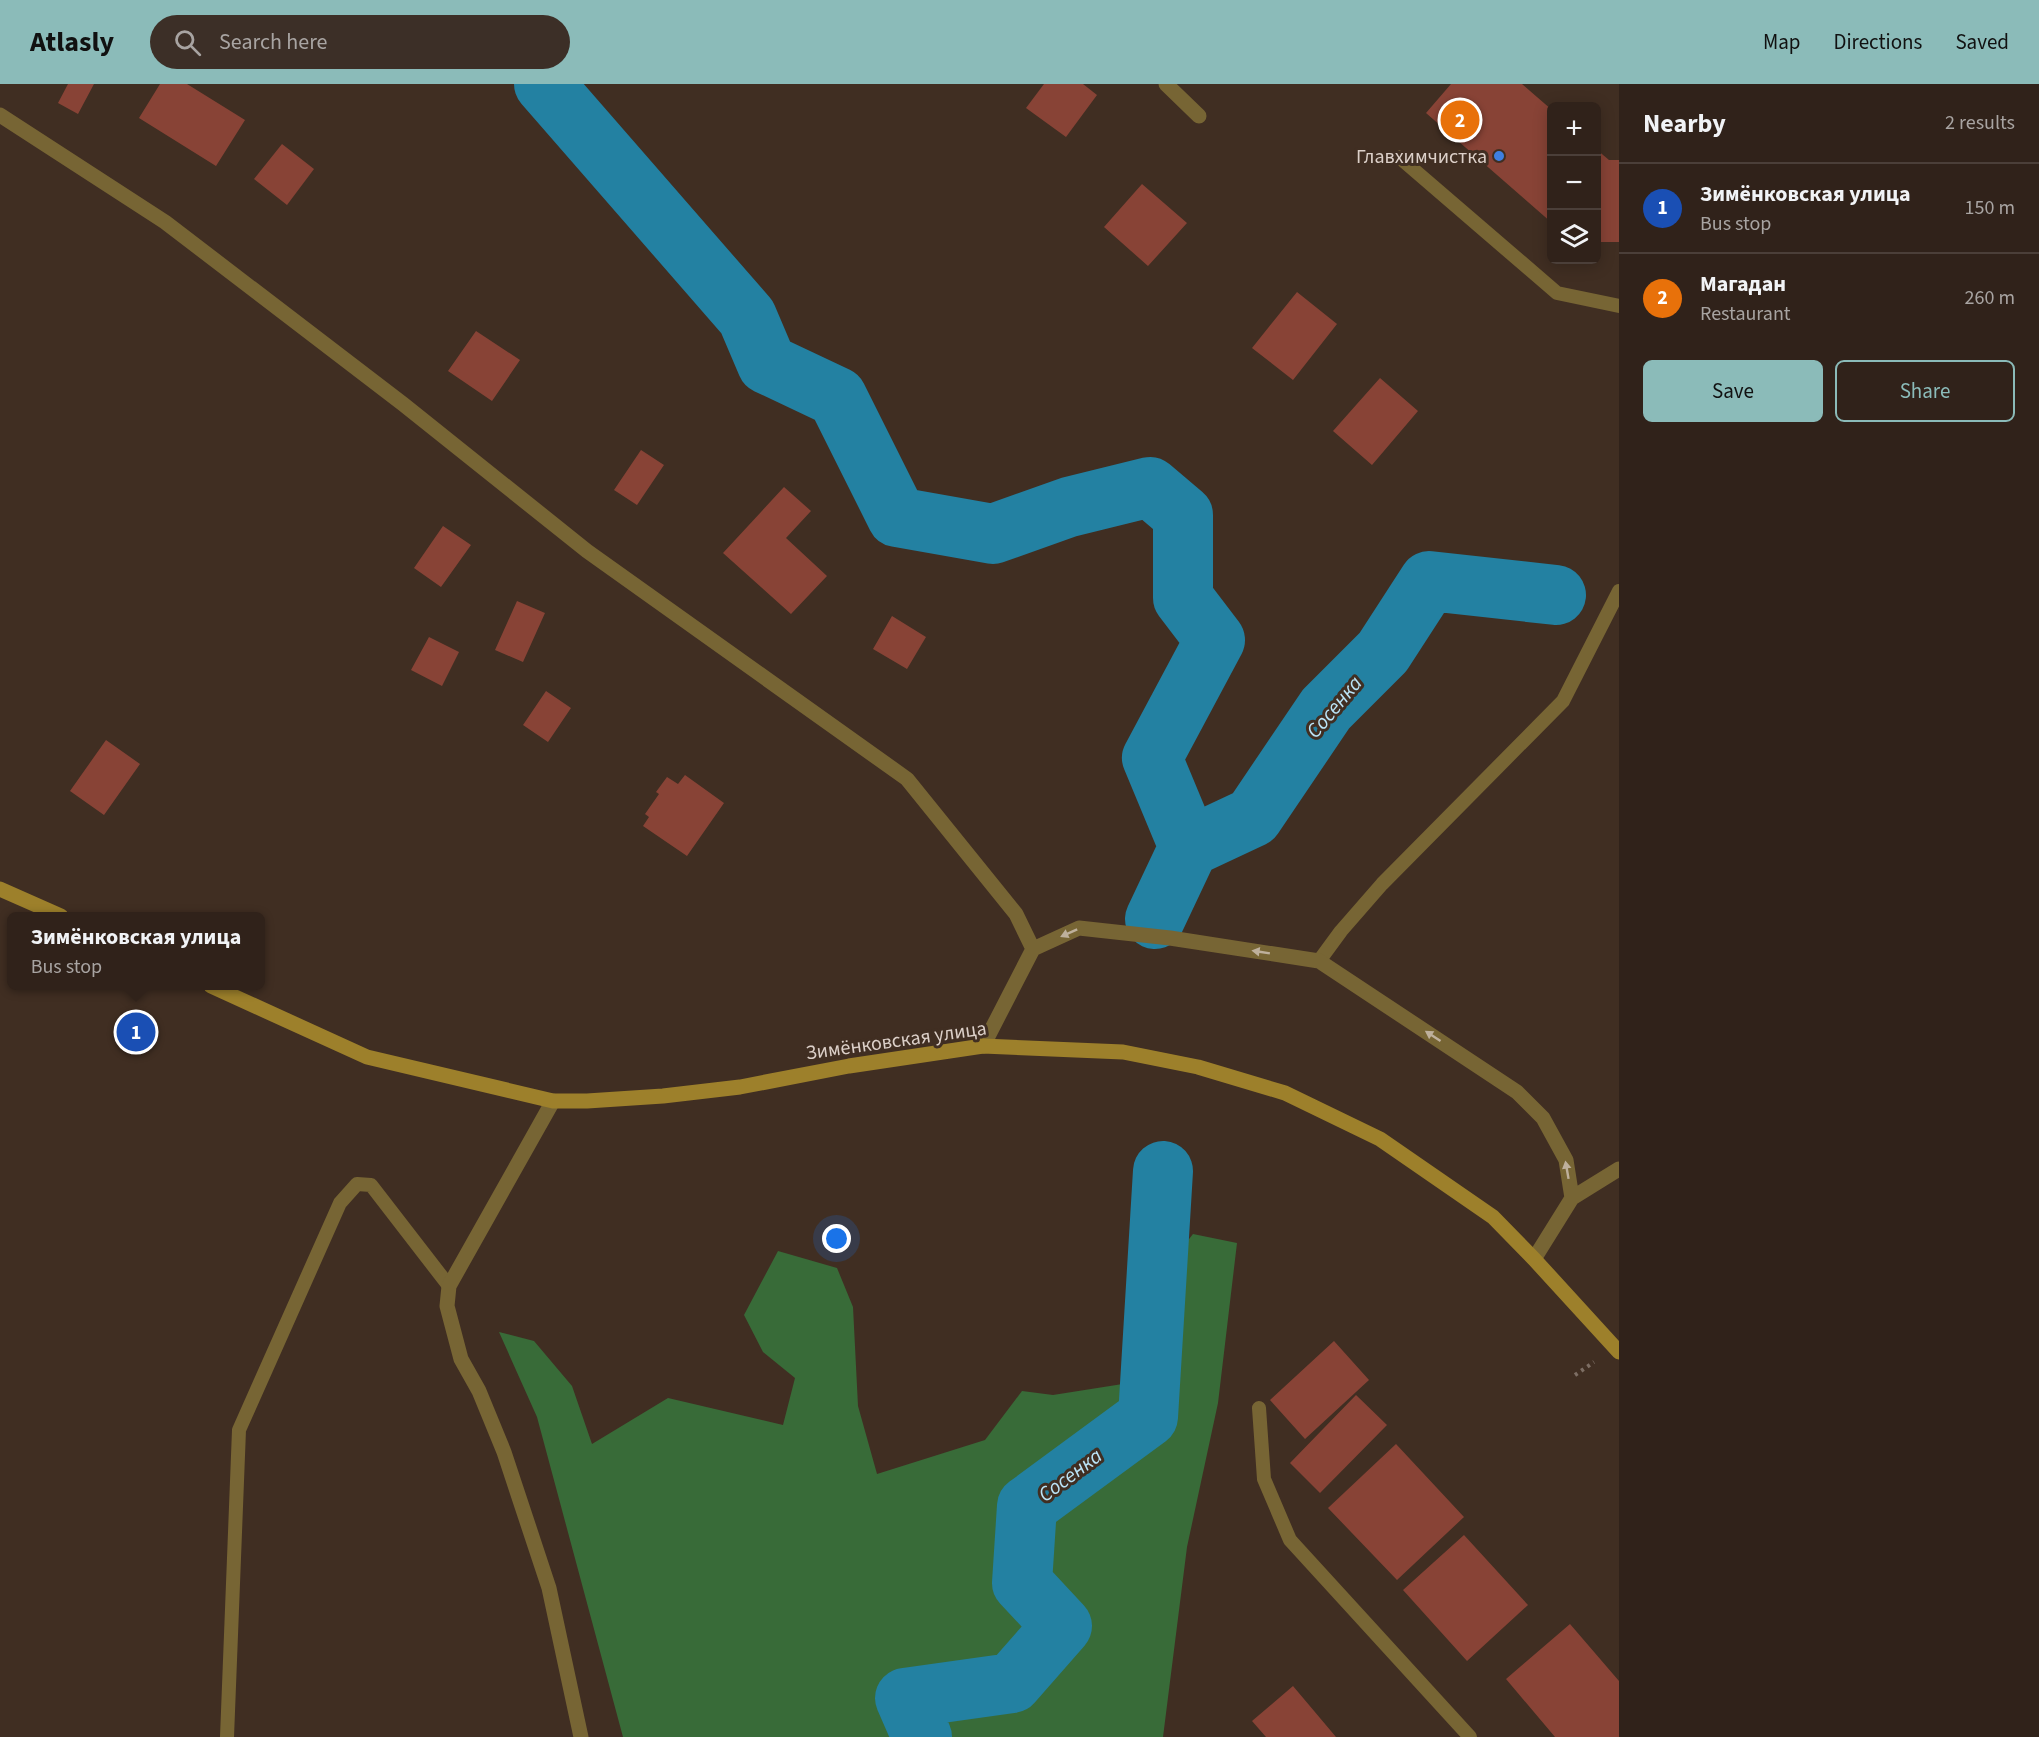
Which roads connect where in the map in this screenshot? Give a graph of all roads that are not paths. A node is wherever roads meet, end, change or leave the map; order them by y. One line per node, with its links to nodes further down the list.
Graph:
1 (1166, 84): 3 (street)
2 (0, 115): 9 (street)
3 (1200, 116)
4 (1399, 157): 5 (lane)
5 (1619, 306)
6 (1619, 591): 10 (lane)
7 (0, 889): 8 (main road)
8 (52, 912)
9 (1033, 949): 10 (street, one-way to 9); 12 (street)
10 (1318, 961): 15 (street, one-way to 10)
11 (220, 990): 13 (main road, Зимёнковская улица)
12 (983, 1046): 13 (main road, Зимёнковская улица); 16 (main road, Зимёнковская улица)
13 (553, 1101): 17 (street)
14 (1619, 1169): 15 (street)
15 (1572, 1198): 16 (street)
16 (1534, 1259): 18 (main road, Зимёнковская улица)
17 (449, 1286): 20 (lane); 21 (street)
18 (1619, 1352)
19 (1259, 1408): 22 (lane)
20 (226, 1737)
21 (582, 1737)
22 (1470, 1737)

